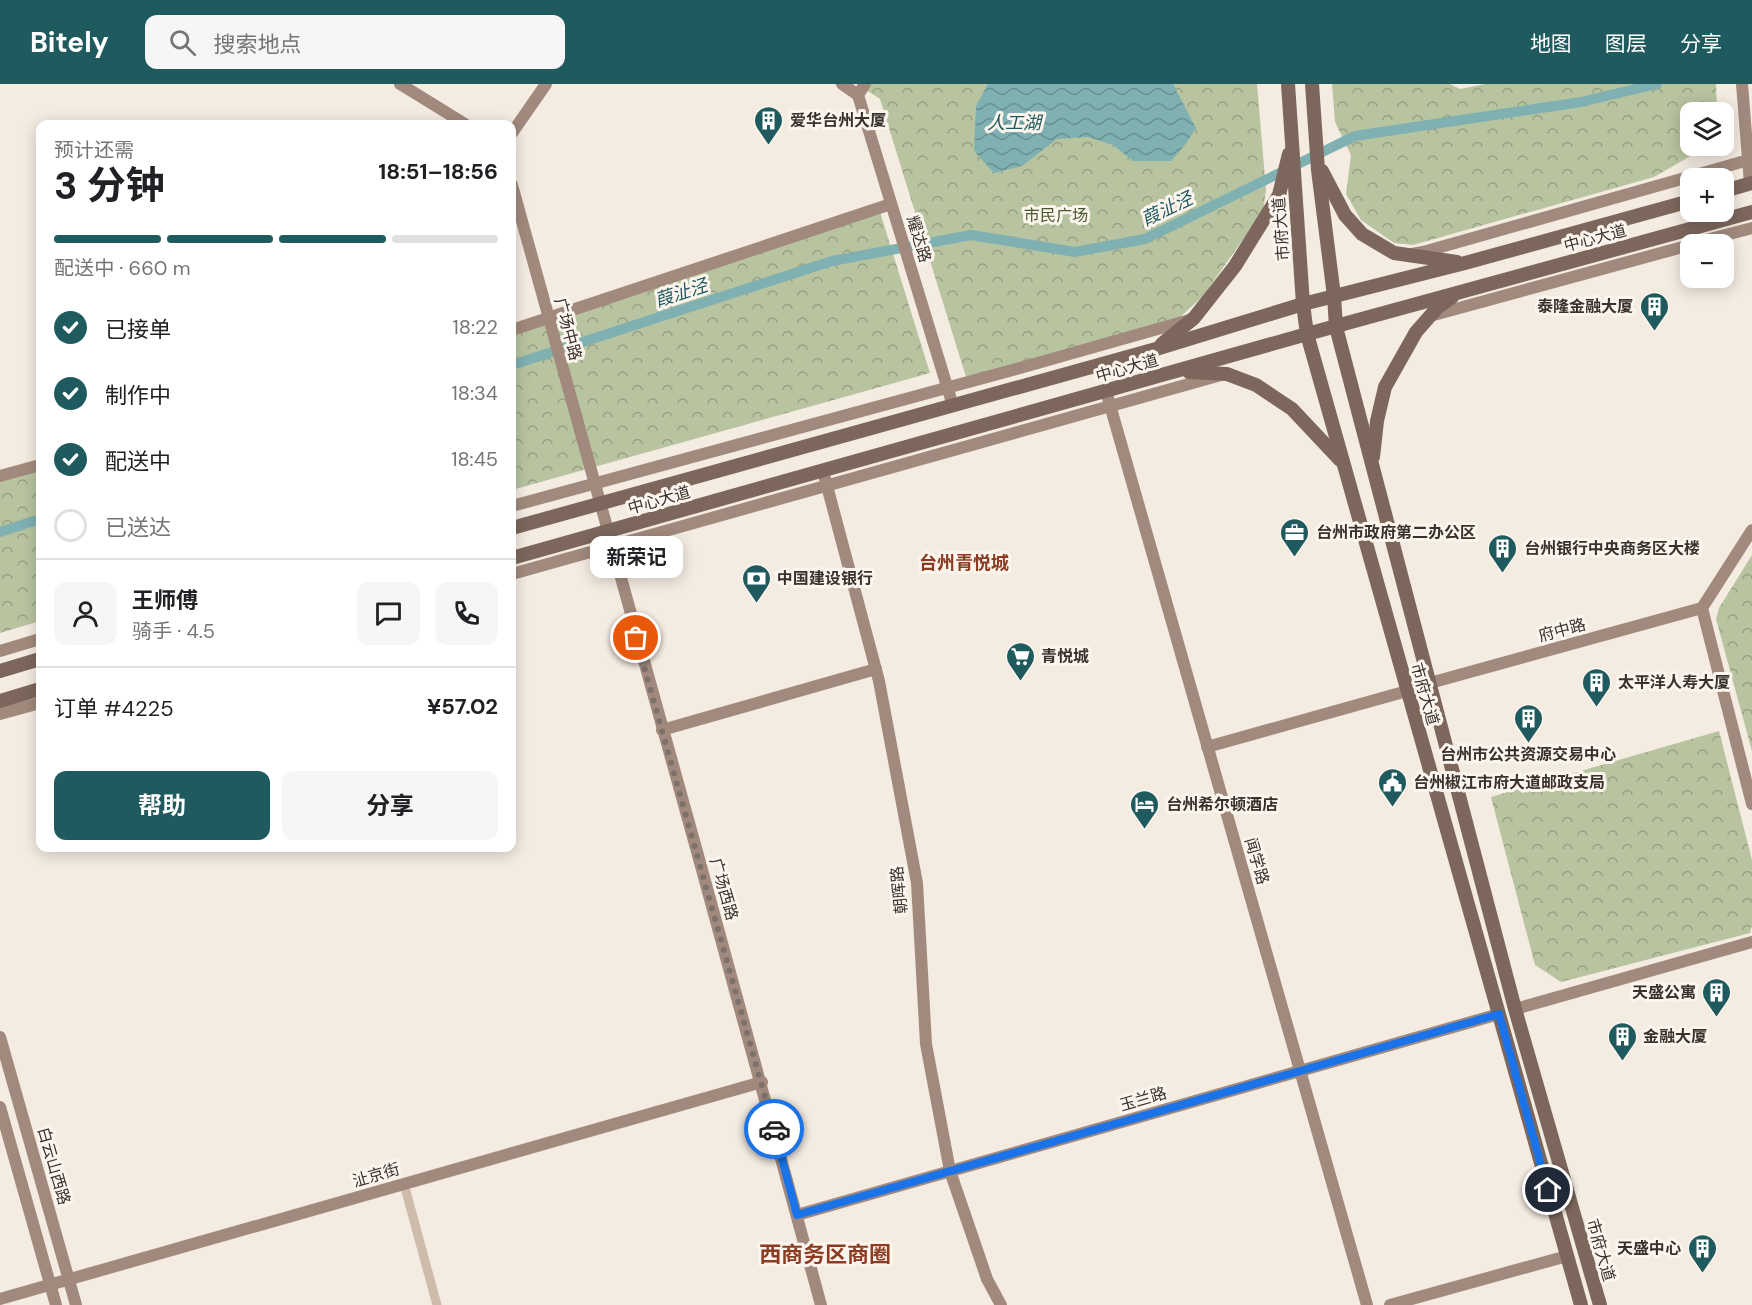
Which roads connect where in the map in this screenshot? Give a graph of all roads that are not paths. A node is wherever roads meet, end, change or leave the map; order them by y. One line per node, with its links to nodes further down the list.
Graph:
1 (400, 84): 8 (street)
2 (546, 84): 9 (street)
3 (842, 84): 7 (street)
4 (1288, 84): 10 (main road, 市府大道)
5 (1312, 84): 12 (main road, 市府大道)
6 (1742, 84): 11 (street)
7 (862, 89): 16 (street, 耀达路)
8 (458, 120)
9 (516, 127)
10 (1292, 142): 26 (main road, 市府大道); 28 (main road)
11 (1750, 159): 13 (street); 22 (street)
12 (1318, 162): 22 (main road); 25 (main road, 市府大道)
13 (1751, 184): 14 (main road)
14 (1734, 188)
15 (516, 199): 29 (street, 广场中路)
16 (891, 204): 29 (street); 36 (street, 耀达路)
17 (1680, 204): 23 (main road, 中心大道)
18 (1752, 212): 24 (main road, 中心大道)
19 (1752, 228): 20 (street)
20 (1730, 234)
21 (1680, 248): 27 (street)
22 (1406, 255): 23 (main road)
23 (1465, 263): 25 (main road, 中心大道)
24 (1460, 292): 27 (main road); 30 (main road, 中心大道)
25 (1334, 296): 26 (main road, 中心大道); 30 (main road, 市府大道)
26 (1303, 304): 32 (main road, 市府大道); 33 (main road, 中心大道)
27 (1430, 316): 41 (main road)
28 (1194, 318): 33 (main road); 36 (street)
29 (550, 324): 31 (street); 45 (street, 广场中路)
30 (1336, 327): 32 (main road, 中心大道); 41 (main road, 市府大道)
31 (516, 329)
32 (1307, 334): 34 (main road, 中心大道); 40 (main road, 市府大道)
33 (1156, 349): 38 (main road, 中心大道)
34 (1166, 374): 35 (main road); 37 (main road, 中心大道)
35 (1227, 374): 39 (street); 40 (main road)
36 (947, 387): 38 (street, 耀达路); 45 (street)
37 (1106, 391): 39 (street, 闻学路); 43 (main road, 中心大道)
38 (952, 406): 47 (main road, 中心大道)
39 (1110, 406): 46 (street); 67 (street, 闻学路)
40 (1343, 462): 63 (main road, 市府大道)
41 (1372, 465): 61 (main road, 市府大道)
42 (36, 466): 44 (street)
43 (823, 471): 46 (street, 朝晖路); 51 (main road, 中心大道)
44 (0, 476)
45 (593, 483): 47 (street, 广场西路); 48 (street)
46 (827, 485): 52 (street); 59 (street, 朝晖路)
47 (599, 504): 49 (main road, 中心大道); 51 (street, 广场西路)
48 (516, 505)
49 (516, 527)
50 (1752, 530): 55 (street)
51 (606, 532): 52 (street, 广场西路); 53 (main road, 中心大道)
52 (610, 546): 54 (street); 66 (street, 广场西路)
53 (516, 557)
54 (516, 573)
55 (1702, 608): 61 (street, 府中路); 68 (street)
56 (36, 640): 57 (street)
57 (0, 651)
58 (36, 660): 60 (main road)
59 (876, 669): 66 (street); 76 (street, 朝晖路)
60 (0, 671)
61 (1430, 683): 70 (main road, 市府大道)
62 (36, 690): 65 (main road)
63 (1407, 691): 67 (street); 71 (main road, 市府大道)
64 (36, 703): 65 (street)
65 (0, 704)
66 (662, 730): 74 (street, 广场西路)
67 (1207, 747): 73 (street, 闻学路)
68 (1752, 804)
69 (1752, 942): 70 (street)
70 (1515, 1009): 91 (main road, 市府大道)
71 (1499, 1014): 73 (street, 玉兰路); 79 (main road, 市府大道)
72 (0, 1037): 80 (street, 白云山西路)
73 (1301, 1071): 76 (street, 玉兰路); 88 (street, 闻学路)
74 (762, 1082): 77 (street, 沚京街); 78 (street, 广场西路)
75 (0, 1107): 81 (street)
76 (950, 1171): 78 (street, 玉兰路); 87 (street, 朝晖路)
77 (404, 1184): 80 (street, 沚京街); 85 (street)
78 (797, 1215): 86 (street, 广场西路)
79 (1567, 1256): 89 (street); 90 (main road, 市府大道)
80 (69, 1280): 81 (street, 沚京街); 84 (street, 白云山西路)
81 (50, 1285): 82 (street, 沚京街); 83 (street)
82 (0, 1299)
83 (56, 1305)
84 (76, 1305)
85 (437, 1305)
86 (821, 1305)
87 (1000, 1305)
88 (1367, 1305)
89 (1390, 1305)
90 (1581, 1305)
91 (1600, 1305)

